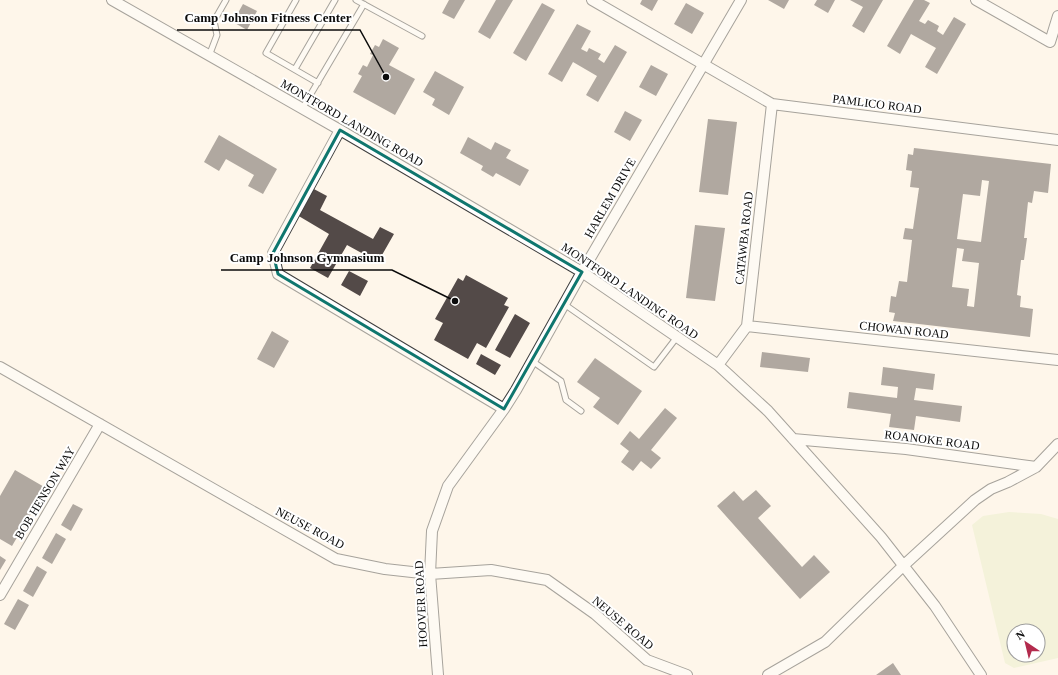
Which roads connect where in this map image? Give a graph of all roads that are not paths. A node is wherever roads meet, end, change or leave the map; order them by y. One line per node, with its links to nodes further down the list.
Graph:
1 (112, 0): 12 (street, MONTFORD LANDING ROAD)
2 (226, 0): 12 (lane)
3 (296, 0): 14 (lane)
4 (335, 0): 14 (lane)
5 (357, 0): 9 (lane)
6 (592, 0): 13 (street, PAMLICO ROAD)
7 (741, 0): 13 (street, HARLEM DRIVE)
8 (976, 0): 10 (street)
9 (364, 4): 11 (lane); 15 (lane)
10 (1058, 16)
11 (422, 36)
12 (209, 56): 17 (street, MONTFORD LANDING ROAD)
13 (703, 64): 16 (street, PAMLICO ROAD); 20 (street, HARLEM DRIVE)
14 (295, 69): 15 (lane)
15 (318, 83): 17 (lane)
16 (772, 104): 19 (street, PAMLICO ROAD); 22 (street, CATAWBA ROAD)
17 (302, 109): 18 (street, MONTFORD LANDING ROAD)
18 (340, 130): 20 (street, MONTFORD LANDING ROAD); 28 (street)
19 (1058, 140)
20 (582, 272): 21 (street, HARLEM DRIVE); 23 (street, MONTFORD LANDING ROAD)
21 (564, 304): 23 (lane); 25 (street, HARLEM DRIVE)
22 (747, 326): 24 (street, CHOWAN ROAD); 26 (street)
23 (677, 337): 26 (street, MONTFORD LANDING ROAD)
24 (1058, 360)
25 (532, 361): 28 (street, HARLEM DRIVE); 29 (lane)
26 (718, 365): 31 (street, MONTFORD LANDING ROAD)
27 (0, 367): 30 (street, NEUSE ROAD)
28 (504, 409): 35 (street, HOOVER ROAD)
29 (581, 411)
30 (100, 424): 35 (street, NEUSE ROAD); 36 (street, BOB HENSON WAY)
31 (793, 439): 33 (street, ROANOKE ROAD); 34 (street, MONTFORD LANDING ROAD)
32 (1058, 444): 33 (street)
33 (1036, 467): 34 (street)
34 (903, 566): 39 (street); 40 (street, MONTFORD LANDING ROAD)
35 (430, 574): 37 (street, HOOVER ROAD); 38 (street, NEUSE ROAD)
36 (0, 595)
37 (438, 675)
38 (688, 675)
39 (768, 675)
40 (981, 675)

